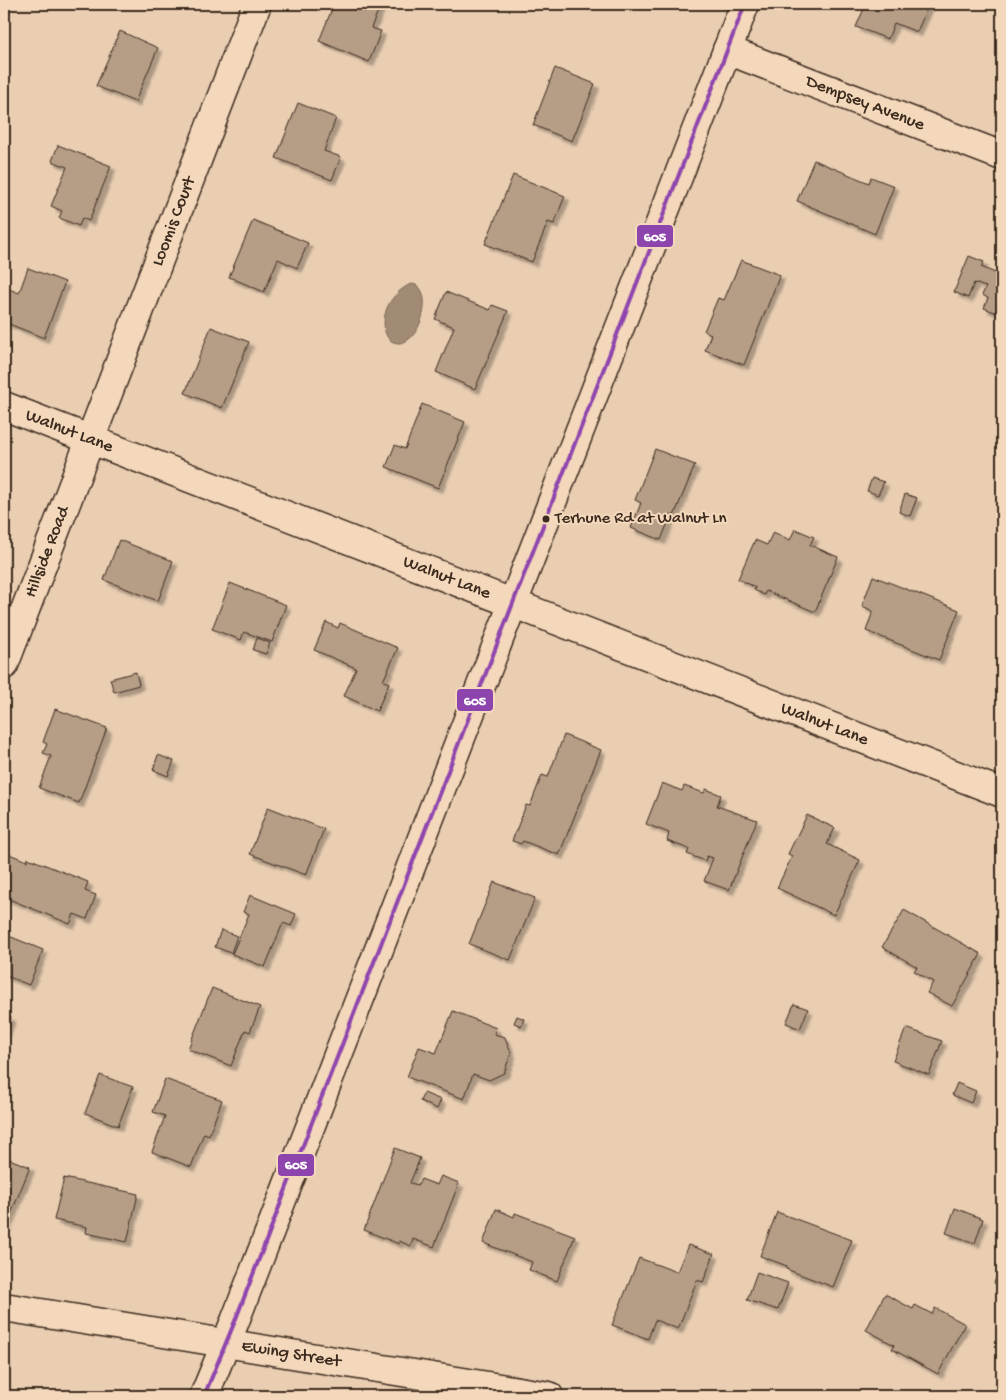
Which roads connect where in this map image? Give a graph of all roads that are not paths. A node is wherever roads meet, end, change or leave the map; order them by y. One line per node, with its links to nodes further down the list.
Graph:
1 (257, 4): 6 (street, Loomis Court)
2 (745, 4): 3 (street)
3 (727, 50): 4 (street, Dempsey Avenue); 7 (street)
4 (1002, 156)
5 (4, 406): 6 (street, Walnut Lane)
6 (90, 439): 7 (street, Walnut Lane); 8 (street, Hillside Road)
7 (513, 603): 9 (street, Walnut Lane); 11 (street)
8 (4, 665)
9 (1002, 793)
10 (4, 1308): 11 (street, Ewing Street)
11 (225, 1344): 12 (street); 13 (street, Ewing Street)
12 (204, 1396)
13 (549, 1396)

